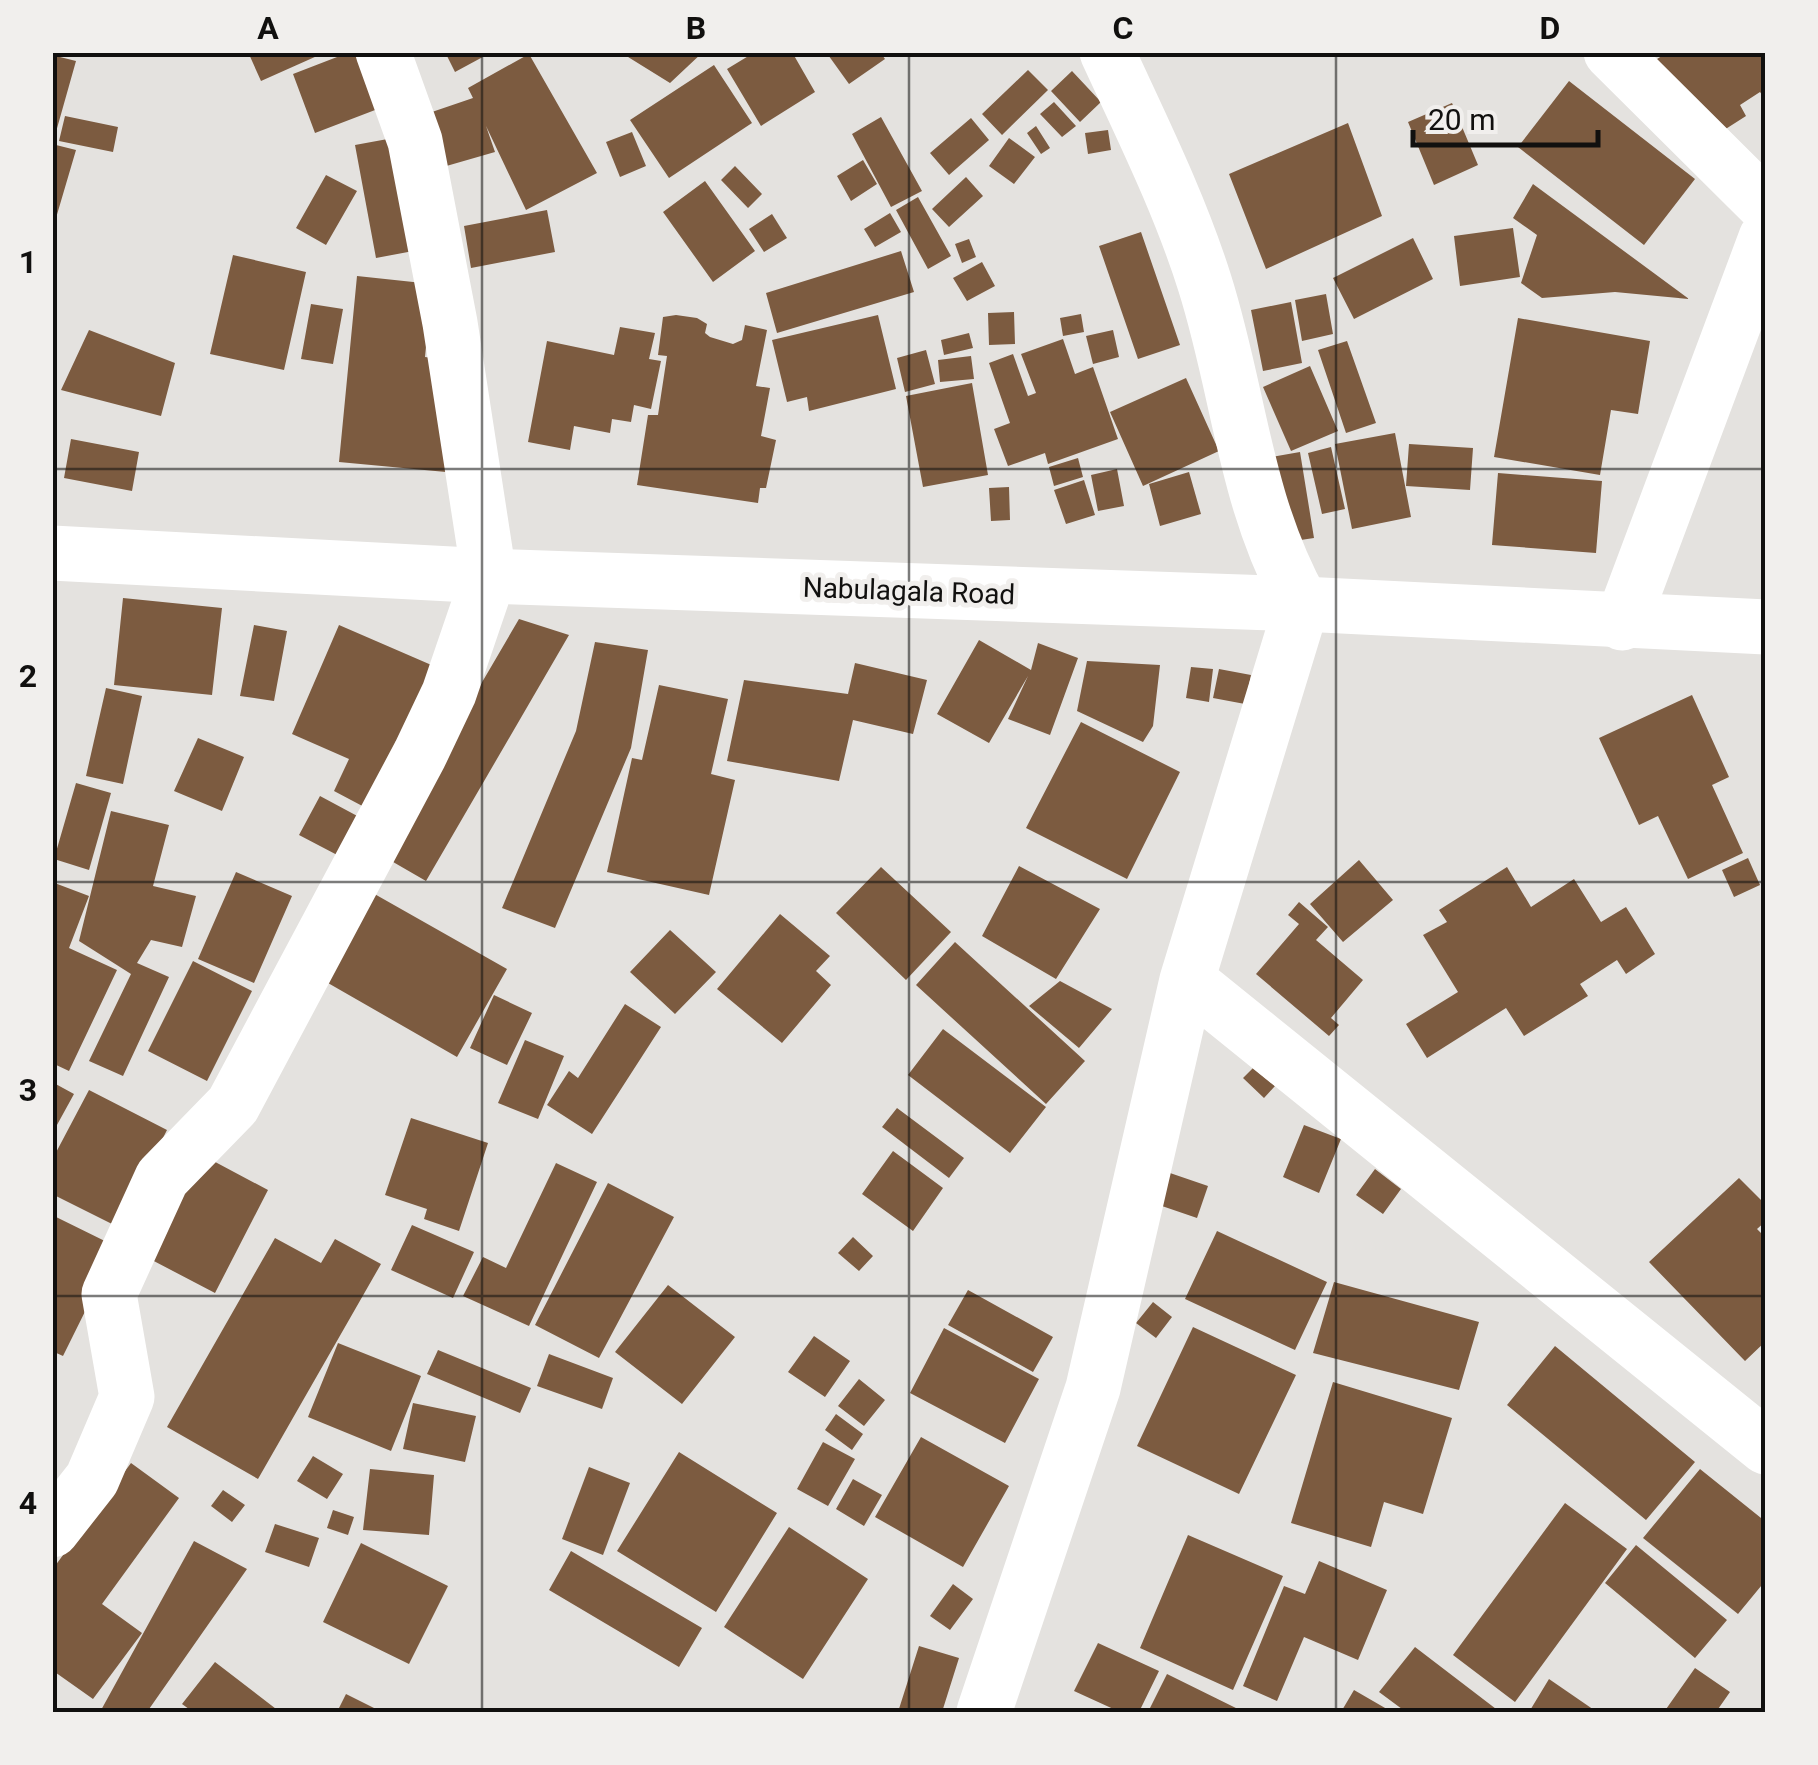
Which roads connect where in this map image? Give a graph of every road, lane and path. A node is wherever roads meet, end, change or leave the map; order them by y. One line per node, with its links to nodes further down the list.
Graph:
1 (384, 52): 7 (street)
2 (1107, 52): 8 (street)
3 (1611, 52): 4 (street)
4 (1766, 206)
5 (1766, 238): 9 (street)
6 (52, 554): 7 (street, Nabulagala Road)
7 (490, 576): 8 (street, Nabulagala Road); 13 (street)
8 (1302, 604): 9 (street, Nabulagala Road); 11 (street)
9 (1622, 622): 10 (street, Nabulagala Road)
10 (1766, 627)
11 (1187, 980): 12 (street); 14 (street)
12 (1766, 1448)
13 (52, 1530)
14 (984, 1712)

